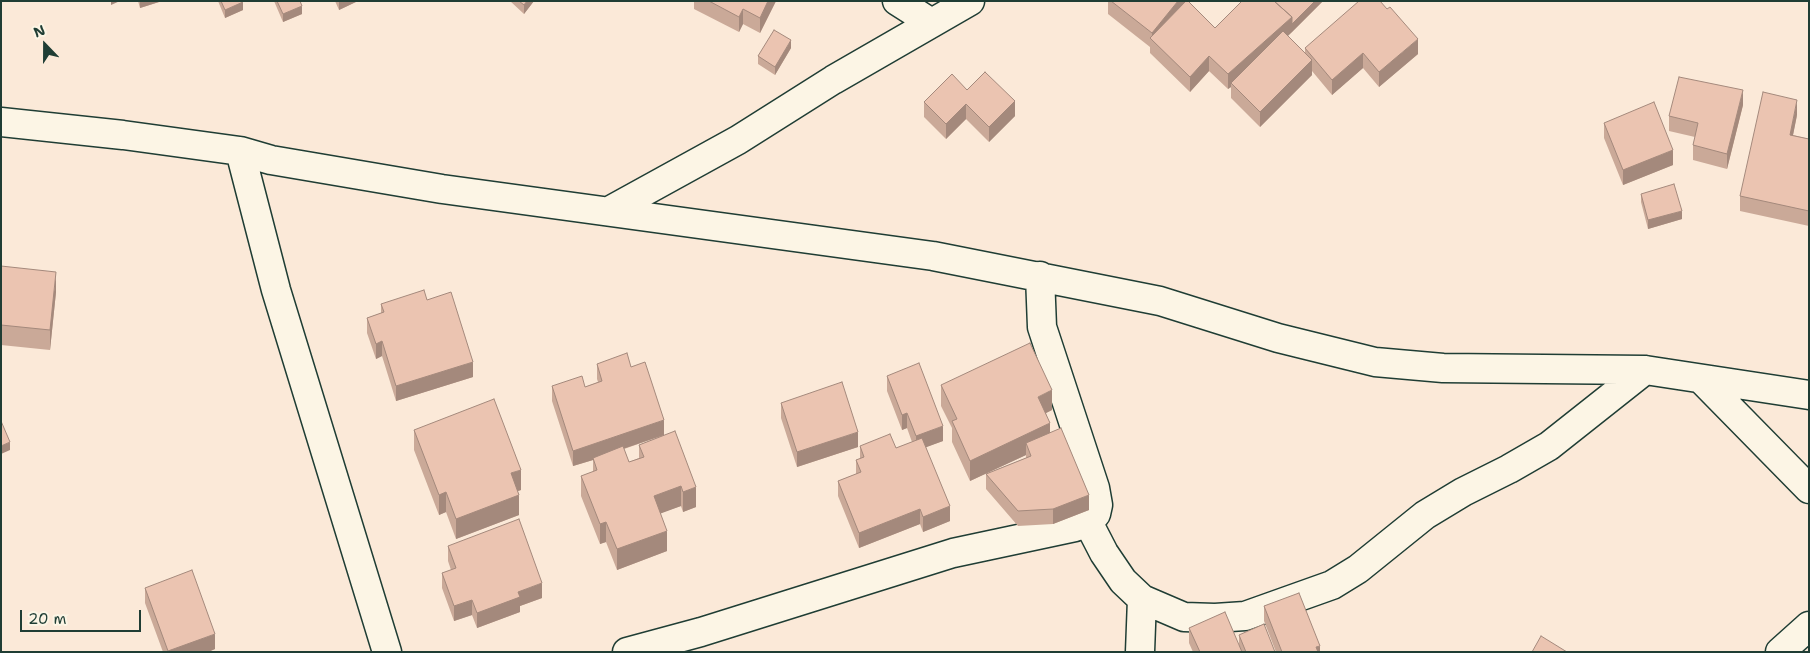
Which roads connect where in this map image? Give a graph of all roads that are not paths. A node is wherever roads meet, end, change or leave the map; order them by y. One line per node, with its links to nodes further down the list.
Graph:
1 (896, 1): 3 (street)
2 (970, 1): 3 (street)
3 (930, 22): 6 (street)
4 (1, 122): 5 (street)
5 (240, 151): 6 (street); 15 (street)
6 (609, 211): 7 (street)
7 (1040, 276): 8 (street); 12 (street)
8 (1645, 370): 9 (street); 13 (street)
9 (1702, 380): 10 (street); 11 (street)
10 (1809, 395)
11 (1809, 489)
12 (1088, 522): 13 (street); 16 (street)
13 (1142, 599): 17 (street)
14 (1809, 626): 18 (street)
15 (387, 652)
16 (627, 652)
17 (1140, 652)
18 (1780, 652)

